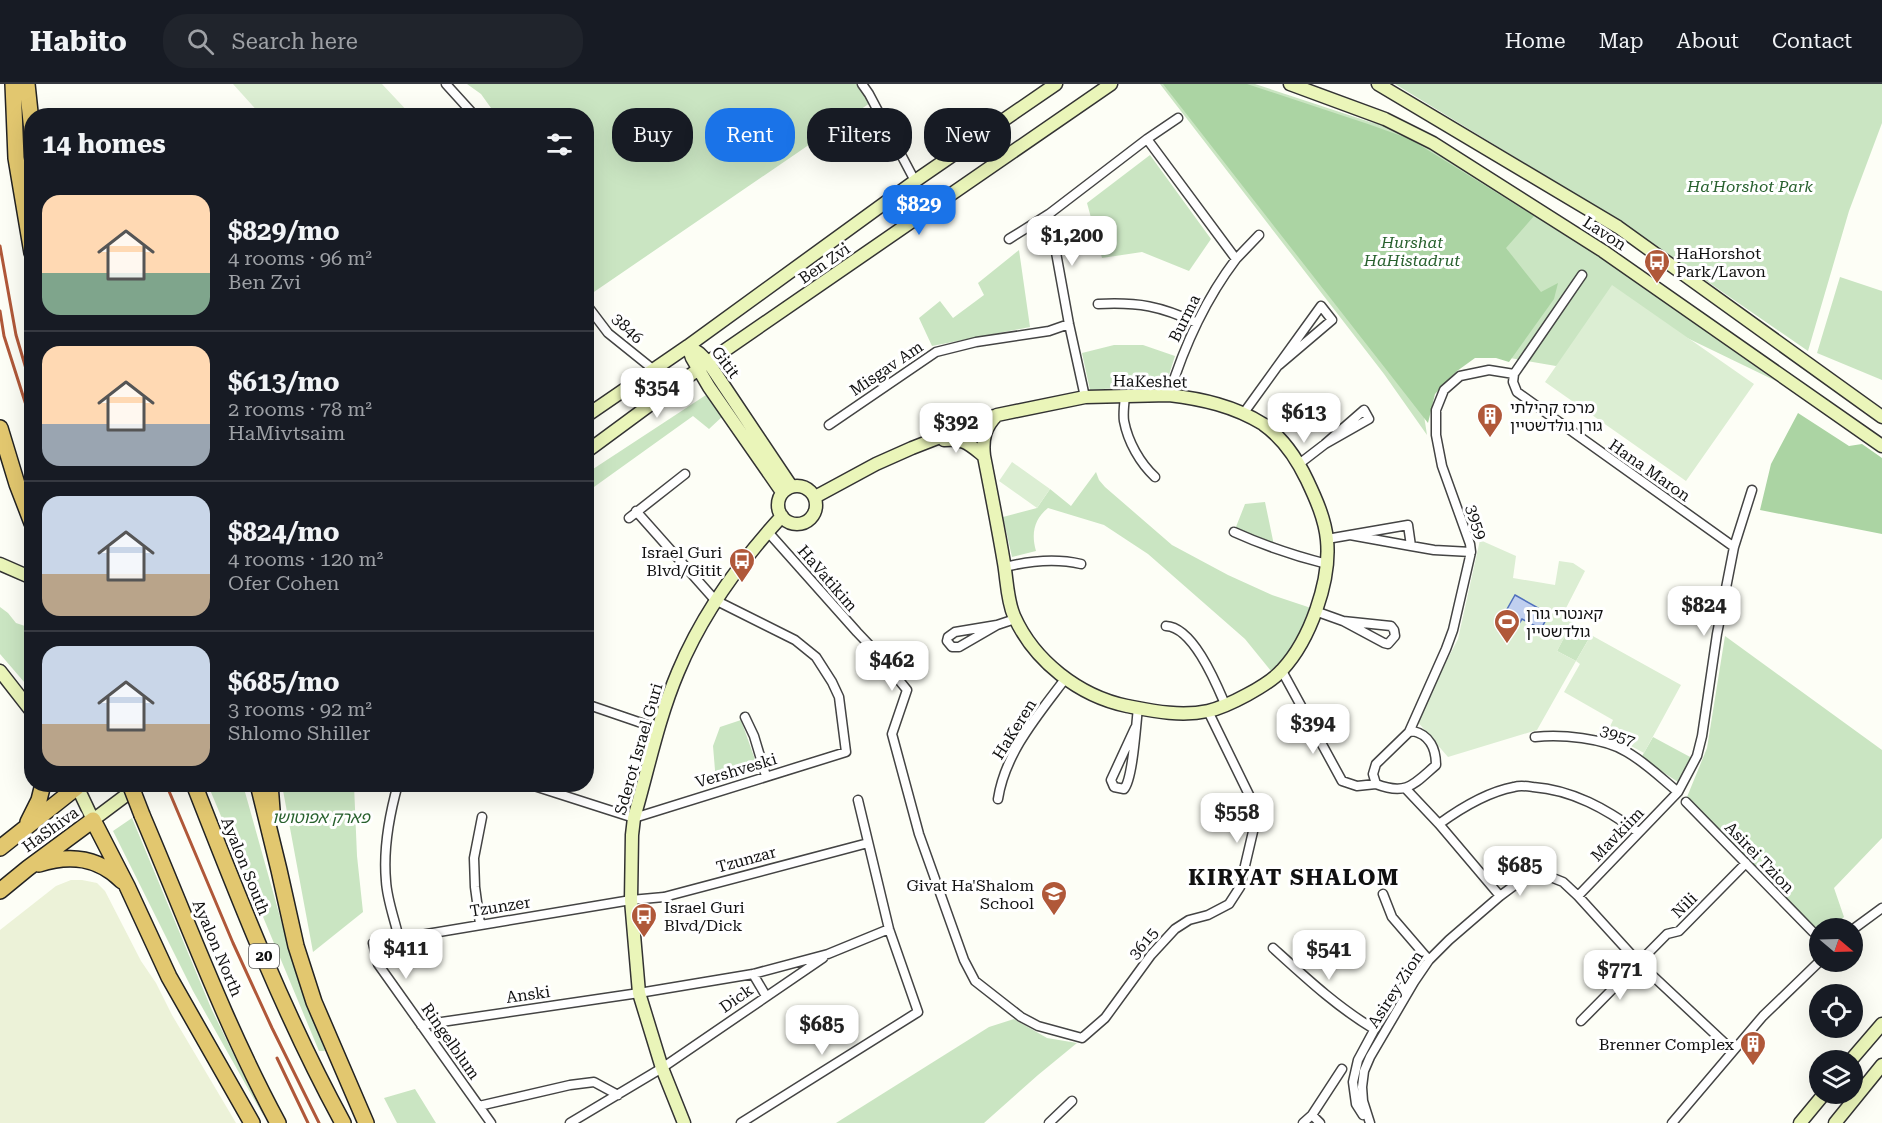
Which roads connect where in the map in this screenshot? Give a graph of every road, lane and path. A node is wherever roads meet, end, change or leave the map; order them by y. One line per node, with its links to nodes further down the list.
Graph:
1 (13, 84): 14 (highway)
2 (27, 84): 9 (highway)
3 (446, 84): 10 (street)
4 (862, 84): 13 (street)
5 (1056, 84): 13 (main road, Ben Zvi)
6 (1111, 84): 26 (main road, Ben Zvi)
7 (1290, 84): 41 (main road, Lavon)
8 (1378, 84): 35 (main road, Lavon)
9 (30, 108)
10 (468, 108)
11 (1178, 118): 12 (street)
12 (1148, 139): 15 (street); 18 (street)
13 (915, 181): 24 (main road, Ben Zvi)
14 (24, 206)
15 (1049, 214): 17 (street); 23 (street)
16 (1259, 235): 18 (street, Burma)
17 (1008, 239)
18 (1236, 259): 22 (street, Burma)
19 (1582, 275): 28 (street)
20 (1098, 304): 22 (street)
21 (594, 315): 27 (street, 3846)
22 (1197, 323): 29 (street, Burma)
23 (1069, 324): 30 (street); 36 (street, Misgav Am)
24 (688, 346): 26 (main road, Gitit); 27 (main road, Ben Zvi)
25 (1279, 365): 25 (street); 33 (street)
26 (703, 366): 40 (main road, Ben Zvi); 46 (main road, Gitit)
27 (654, 370): 32 (main road, Ben Zvi)
28 (1514, 374): 58 (street, Hana Maron); 59 (street, 3959)
29 (1169, 395): 31 (main road, HaKeshet); 33 (main road, HaKeshet)
30 (1085, 397): 31 (main road, HaKeshet); 34 (main road, HaKeshet)
31 (1125, 397): 45 (street)
32 (594, 411)
33 (1243, 414): 43 (main road, HaKeshet)
34 (997, 415): 38 (main road, HaKeshet); 42 (main road, HaKeshet)
35 (1882, 417)
36 (829, 425)
37 (0, 428): 49 (highway)
38 (931, 442): 42 (main road, HaKeshet); 48 (main road, HaKeshet)
39 (1325, 444): 39 (street); 43 (street)
40 (594, 446)
41 (1882, 446)
42 (984, 456): 63 (main road, HaKeshet)
43 (1299, 464): 56 (main road, HaKeshet)
44 (686, 474): 50 (street)
45 (1155, 477)
46 (787, 489): 48 (main road); 51 (main road)
47 (1752, 490): 58 (street, Mavkiim)
48 (815, 497): 51 (main road)
49 (24, 503)
50 (636, 511): 52 (street); 65 (street)
51 (782, 516): 53 (main road, Sderot Israel Guri)
52 (628, 518)
53 (768, 532): 65 (main road, Sderot Israel Guri); 137 (street, HaVatikim)
54 (1234, 532): 62 (street)
55 (1350, 535): 56 (street); 57 (street); 57 (street)
56 (1327, 539): 62 (main road, HaKeshet)
57 (1411, 546): 59 (street)
58 (1734, 547): 97 (street, Mavkiim)
59 (1471, 552): 82 (street, 3959)
60 (0, 564): 64 (main road)
61 (1080, 564): 63 (street)
62 (1328, 564): 66 (main road, HaKeshet)
63 (1005, 567): 67 (main road, HaKeshet)
64 (24, 574)
65 (715, 600): 81 (main road, Sderot Israel Guri); 84 (street, Vershveski)
66 (1316, 611): 68 (street); 72 (main road, HaKeshet)
67 (1015, 619): 69 (street); 73 (main road, HaKeshet)
68 (1343, 621): 68 (street)
69 (997, 626): 69 (street)
70 (1166, 626): 75 (street)
71 (0, 671): 74 (main road)
72 (1282, 671): 75 (main road, HaKeshet); 85 (street)
73 (1065, 679): 77 (main road, HaKeshet); 98 (street, HaKeren)
74 (24, 702)
75 (1226, 704): 78 (main road, HaKeshet)
76 (594, 707): 81 (street)
77 (1138, 708): 78 (main road, HaKeshet); 80 (street)
78 (1208, 711): 137 (street, 3615)
79 (745, 717): 84 (street)
80 (1135, 728): 80 (street)
81 (659, 729): 102 (main road, Sderot Israel Guri)
82 (1409, 732): 85 (street); 86 (street)
83 (1535, 737): 97 (street, 3957)
84 (766, 776): 102 (street, Vershveski)
85 (1376, 784): 86 (street)
86 (1406, 789): 104 (street)
87 (41, 792): 105 (highway)
88 (69, 792): 105 (highway, HaShiva)
89 (81, 792): 103 (main road)
90 (130, 792): 103 (main road)
91 (133, 792): 150 (highway, Ayalon North, bridge)
92 (197, 792): 151 (highway, Ayalon South / 20)
93 (260, 792): 111 (highway)
94 (271, 792): 111 (highway)
95 (397, 792): 123 (street)
96 (553, 792): 102 (street)
97 (1678, 792): 106 (street, Mavkiim)
98 (998, 799)
99 (858, 800): 107 (street)
100 (1686, 802): 109 (street, Asirei Tzion)
101 (482, 817): 120 (street)
102 (634, 818): 117 (main road, Sderot Israel Guri)
103 (93, 820): 110 (highway, HaShiva); 112 (highway)
104 (1439, 824): 106 (street); 115 (street)
105 (25, 827): 108 (highway, HaShiva)
106 (1638, 832): 116 (street, Mavkiim)
107 (868, 843): 117 (street, Tzunzar); 122 (street)
108 (0, 848)
109 (1746, 863): 121 (street, Asirei Tzion); 127 (street, Nili)
110 (28, 868): 112 (highway); 113 (highway, HaShiva)
111 (279, 870): 152 (highway)
112 (127, 886): 149 (highway)
113 (0, 891)
114 (1383, 894): 128 (street)
115 (1500, 896): 116 (street, Asirey Zion); 128 (street, Asirey Zion)
116 (1578, 896): 127 (street, Asirey Zion)
117 (631, 900): 120 (street, Tzunzer); 131 (main road, Sderot Israel Guri)
118 (1880, 912): 119 (street)
119 (1863, 923)
120 (480, 924): 123 (street, Tzunzer)
121 (1809, 928)
122 (889, 929): 126 (street, Dick); 156 (street)
123 (399, 939): 124 (street, Tzunzer)
124 (373, 943): 135 (street, Ringelblum)
125 (1273, 948): 136 (street)
126 (828, 954): 130 (street, Dick); 132 (street, Dick)
127 (1639, 963): 133 (street, Nili); 138 (street, Asirey Zion)
128 (1427, 964): 136 (street); 148 (street, Asirey Zion)
129 (1809, 971): 138 (street)
130 (753, 974): 131 (street, Dick); 132 (street)
131 (639, 993): 135 (street, Anski); 141 (main road, Sderot Israel Guri)
132 (766, 996): 141 (street, Dick)
133 (1581, 1021)
134 (1882, 1024): 139 (main road)
135 (421, 1025): 146 (street, Ringelblum)
136 (1374, 1029): 148 (street)
137 (1082, 1038)
138 (1732, 1050): 160 (street)
139 (1860, 1050)
140 (1882, 1065): 162 (main road)
141 (662, 1068): 143 (street, Dick); 155 (main road, Sderot Israel Guri)
142 (1342, 1069): 147 (street)
143 (618, 1095): 146 (street); 154 (street, Dick)
144 (1071, 1101): 157 (street)
145 (1816, 1104): 161 (main road)
146 (479, 1106): 153 (street, Ringelblum)
147 (1312, 1115): 158 (street); 159 (street)
148 (1369, 1121)
149 (252, 1123)
150 (278, 1123)
151 (344, 1123)
152 (366, 1123)
153 (491, 1123)
154 (570, 1123)
155 (684, 1123)
156 (741, 1123)
157 (1048, 1123)
158 (1303, 1123)
159 (1320, 1123)
160 (1672, 1123)
161 (1800, 1123)
162 (1835, 1123)

